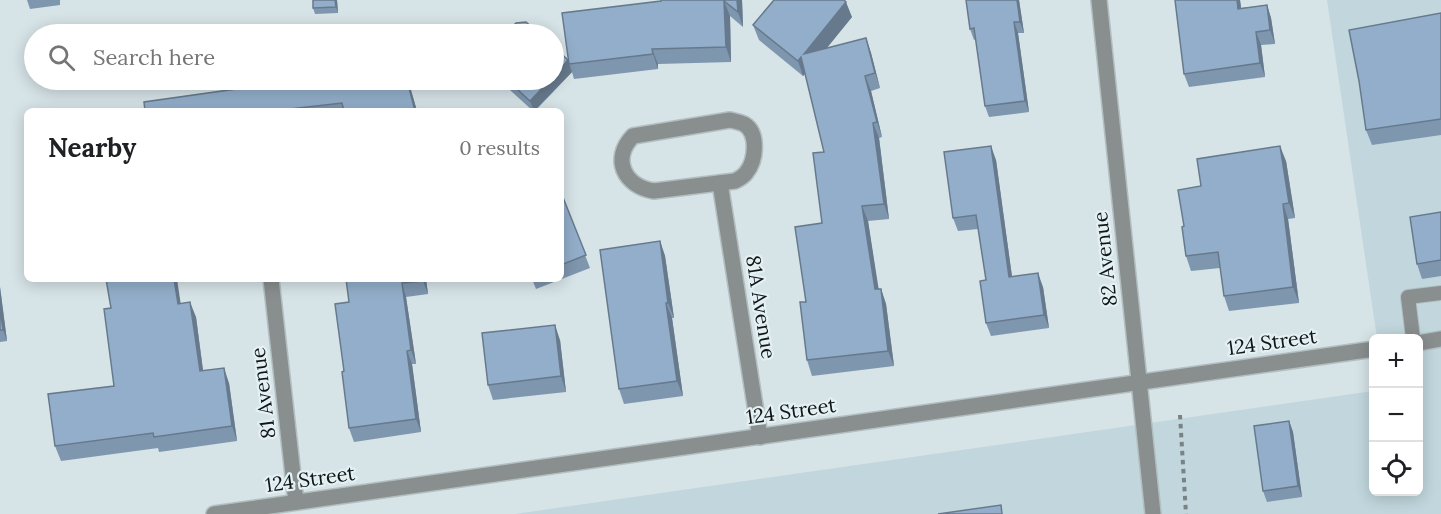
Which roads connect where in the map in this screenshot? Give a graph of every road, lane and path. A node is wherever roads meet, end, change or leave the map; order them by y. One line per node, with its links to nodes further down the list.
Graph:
1 (1099, 0): 9 (street, 82 Avenue)
2 (720, 183): 2 (street); 11 (street, 81A Avenue)
3 (271, 282): 12 (street, 81 Avenue)
4 (1441, 293): 5 (lane)
5 (1412, 334)
6 (1441, 339): 7 (street)
7 (1423, 342)
8 (1369, 350): 9 (street, 124 Street)
9 (1139, 382): 11 (street, 124 Street); 14 (street, 82 Avenue)
10 (1180, 415): 15 (path)
11 (760, 437): 12 (street, 124 Street)
12 (296, 502): 13 (street, 124 Street)
13 (214, 514)
14 (1153, 514)
15 (1186, 514)

